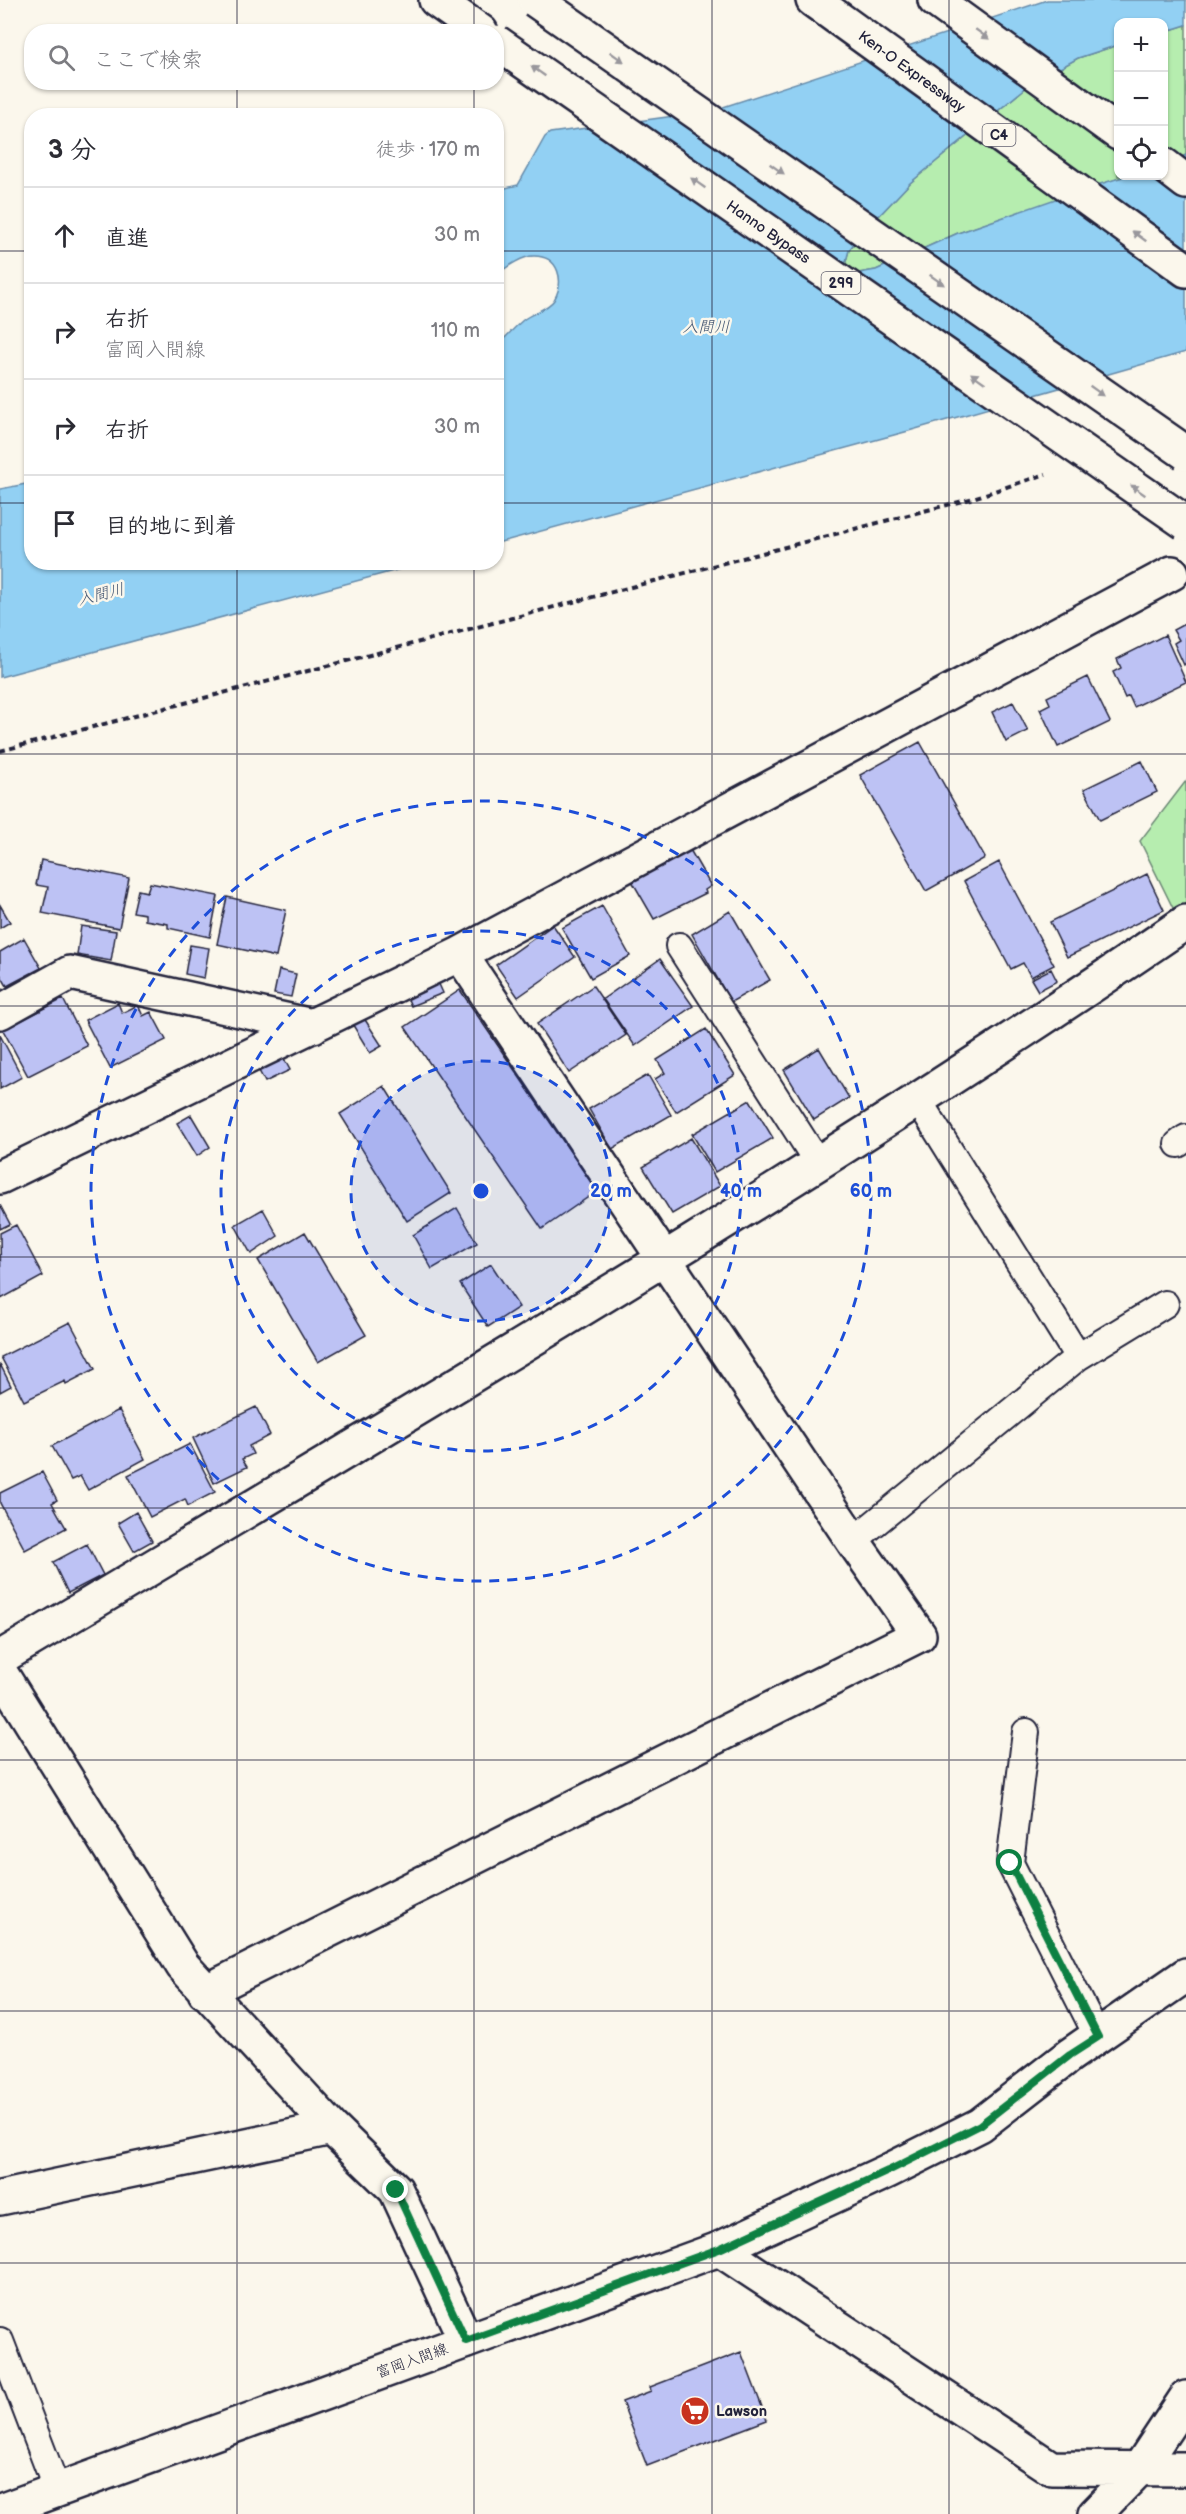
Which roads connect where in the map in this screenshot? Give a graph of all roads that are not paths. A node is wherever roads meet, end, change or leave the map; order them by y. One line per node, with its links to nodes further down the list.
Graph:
1 (436, 0): 5 (main road)
2 (535, 0): 11 (main road, one-way to 11, bridge)
3 (813, 0): 10 (main road, Ken-O Expressway / C4, one-way to 3)
4 (935, 0): 7 (main road, one-way to 7)
5 (470, 24)
6 (504, 48): 12 (main road, Hanno Bypass / 299, one-way to 6, bridge)
7 (1114, 129)
8 (1168, 168): 9 (main road)
9 (1186, 182)
10 (1186, 270)
11 (1186, 453)
12 (1186, 523)
13 (1172, 573): 16 (main road)
14 (1186, 922): 19 (main road)
15 (679, 946): 20 (lane)
16 (460, 954): 18 (main road); 22 (main road)
17 (0, 1012): 18 (main road)
18 (313, 1026): 21 (main road)
19 (918, 1100): 20 (main road); 24 (lane)
20 (818, 1163): 22 (main road)
21 (0, 1177)
22 (665, 1260): 25 (main road); 26 (main road)
23 (1165, 1304): 24 (lane)
24 (1078, 1357): 25 (lane)
25 (853, 1541): 30 (main road)
26 (0, 1658)
27 (0, 1672): 30 (main road)
28 (1026, 1732): 31 (lane)
29 (1186, 1975): 31 (main road, 富岡入間線)
30 (205, 1992): 32 (main road)
31 (1098, 2037): 34 (main road, 富岡入間線)
32 (332, 2128): 33 (main road); 36 (main road)
33 (0, 2198)
34 (719, 2249): 36 (main road, 富岡入間線); 38 (main road)
35 (0, 2341): 40 (lane)
36 (466, 2341): 40 (main road, 富岡入間線)
37 (1186, 2398): 38 (main road)
38 (1139, 2469): 39 (main road); 42 (main road)
39 (1186, 2469)
40 (57, 2490): 41 (main road, 富岡入間線)
41 (0, 2511)
42 (1095, 2514)

